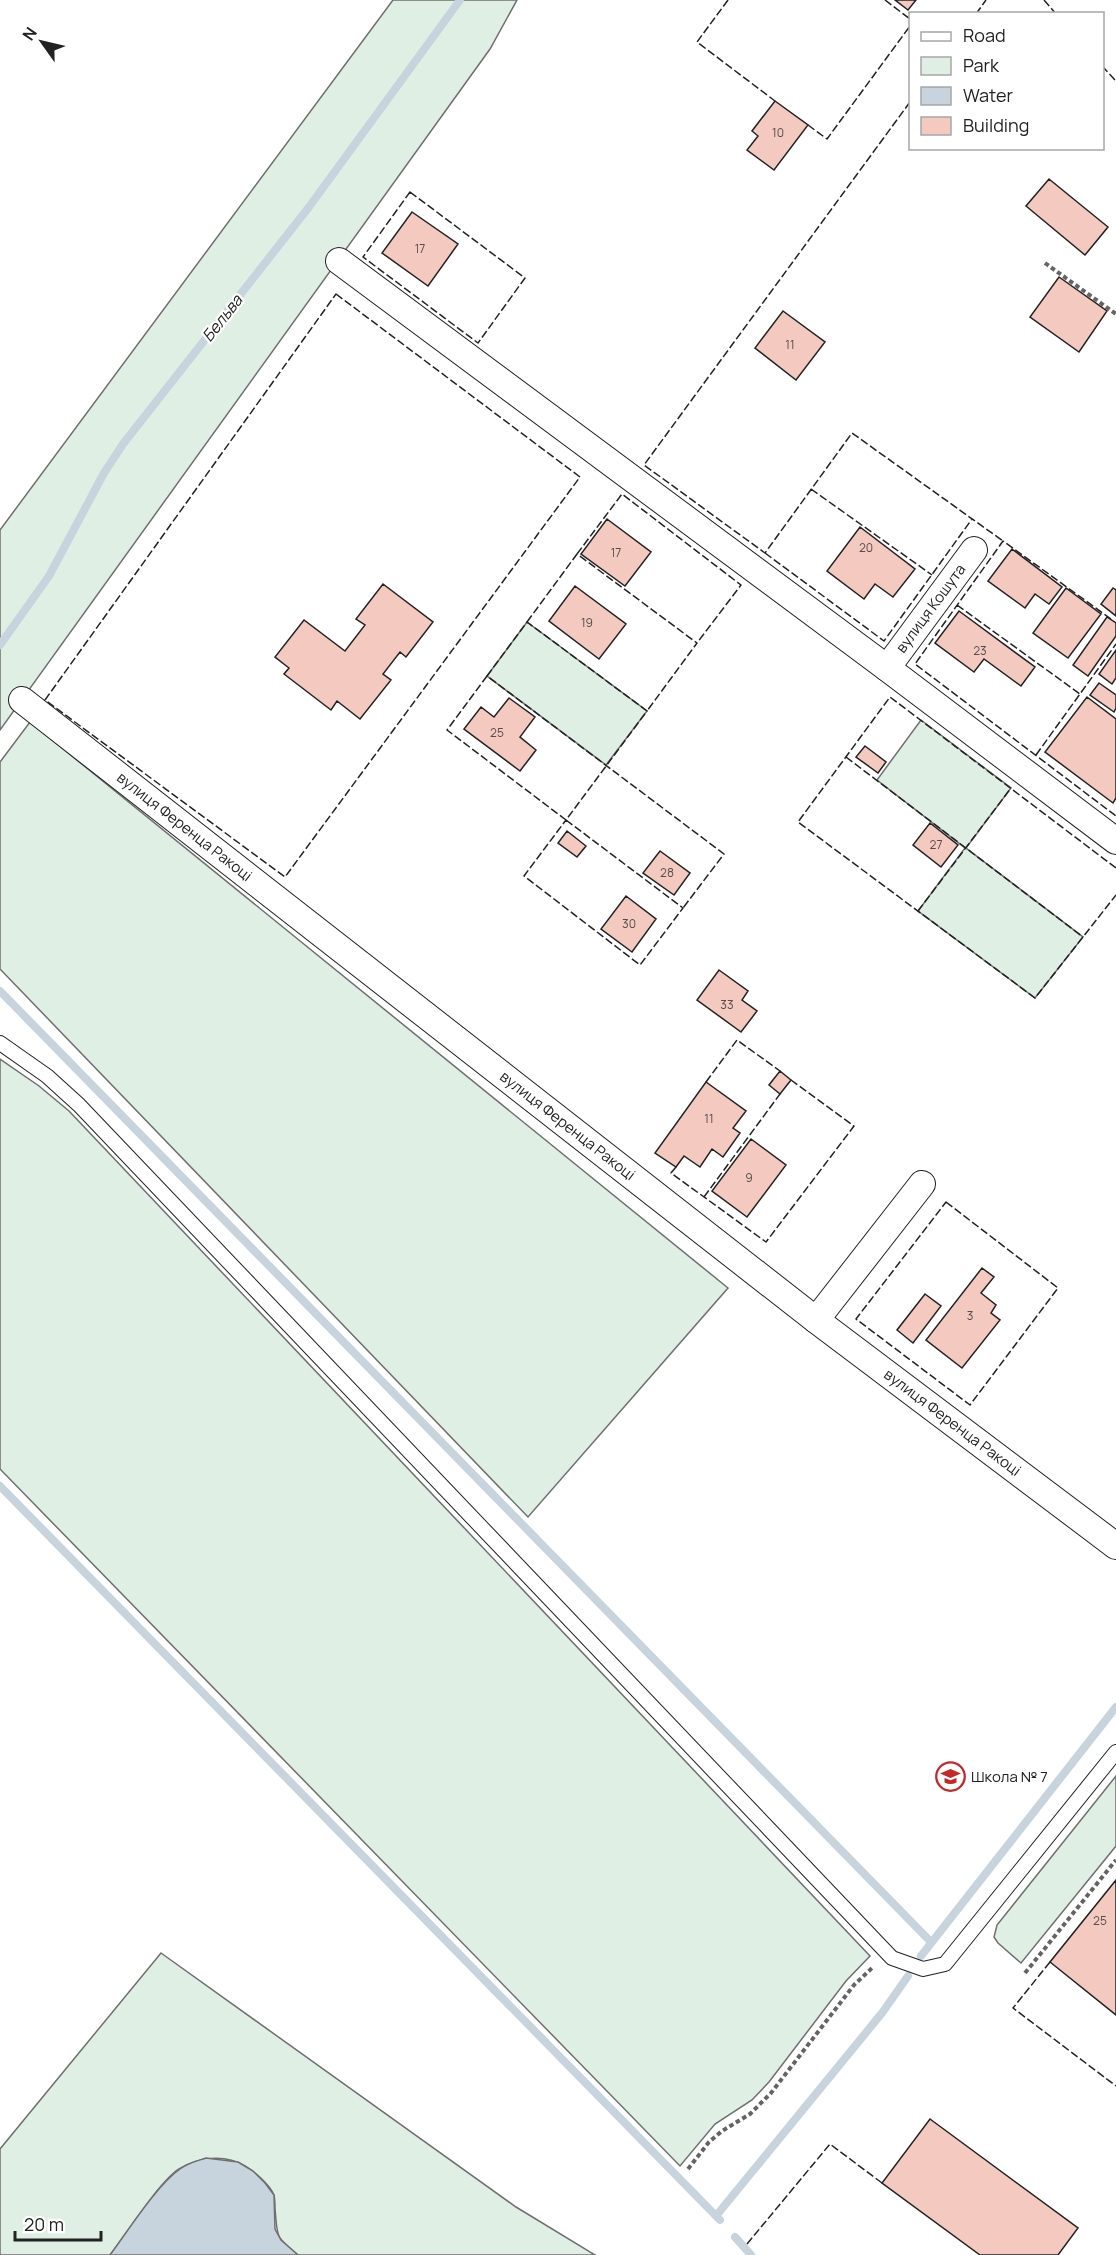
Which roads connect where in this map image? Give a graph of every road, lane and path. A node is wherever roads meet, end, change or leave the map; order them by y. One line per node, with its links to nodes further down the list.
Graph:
1 (339, 261): 5 (street)
2 (1045, 263): 3 (path)
3 (1116, 314)
4 (974, 550): 5 (street, вулиця Кошута)
5 (887, 668): 7 (street)
6 (22, 700): 10 (street, вулиця Ференца Ракоці)
7 (1116, 842)
8 (0, 1043): 14 (lane)
9 (922, 1184): 10 (street)
10 (816, 1320): 11 (street, вулиця Ференца Ракоці)
11 (1116, 1546)
12 (1116, 1752): 14 (lane)
13 (1116, 1860): 15 (path)
14 (892, 1958): 16 (path)
15 (1025, 1972)
16 (688, 2169)

